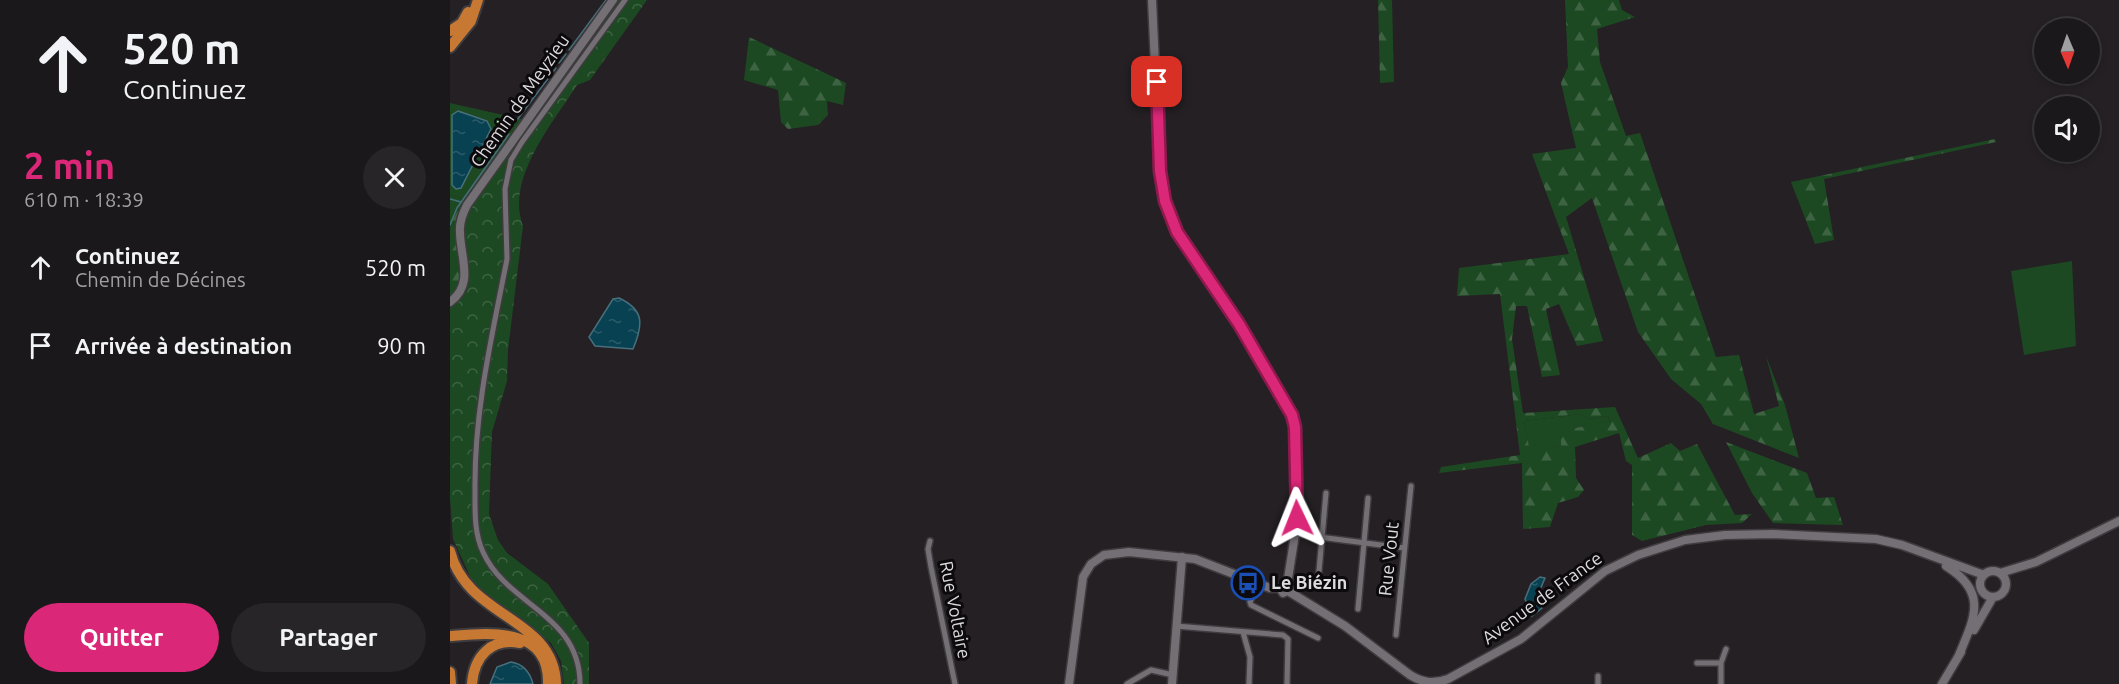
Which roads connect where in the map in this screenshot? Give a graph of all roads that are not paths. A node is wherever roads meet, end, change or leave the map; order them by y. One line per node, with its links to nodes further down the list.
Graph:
1 (471, 0): 6 (highway)
2 (478, 0): 7 (highway)
3 (613, 0): 8 (street, Chemin de Meyzieu)
4 (626, 0): 50 (street)
5 (1152, 0): 13 (street)
6 (450, 32)
7 (450, 47)
8 (450, 302)
9 (1412, 486): 18 (street, Rue Vout)
10 (1326, 493): 14 (street)
11 (1368, 498): 17 (street)
12 (2119, 521): 21 (street)
13 (1296, 534): 14 (street); 27 (street)
14 (1322, 538): 17 (street); 24 (street)
15 (1885, 540): 23 (street, Avenue de France); 39 (street); 45 (street, Avenue de France)
16 (930, 541): 51 (street, Rue Voltaire)
17 (1363, 543): 18 (street); 30 (street)
18 (1404, 548): 34 (street, Rue Vout)
19 (450, 551): 38 (highway)
20 (1182, 557): 25 (street, Avenue de France); 31 (street); 52 (street, Avenue de France)
21 (2036, 562): 22 (street); 26 (street)
22 (2001, 573): 23 (street); 26 (street)
23 (1982, 579): 28 (street)
24 (1318, 582)
25 (1258, 583): 27 (street, Avenue de France); 35 (street)
26 (2006, 584): 29 (street)
27 (1285, 588): 45 (street, Avenue de France)
28 (1983, 593): 29 (street); 36 (street)
29 (1993, 597): 36 (street)
30 (1358, 609)
31 (1176, 626): 32 (street); 44 (street)
32 (1243, 632): 54 (street); 55 (street)
33 (455, 634): 38 (highway)
34 (1396, 635)
35 (1318, 638)
36 (1965, 645): 39 (street)
37 (1726, 649): 41 (street)
38 (544, 653): 47 (highway); 48 (highway); 49 (highway)
39 (1959, 656): 58 (street)
40 (1697, 663): 41 (street)
41 (1721, 663): 57 (street)
42 (450, 672): 46 (highway)
43 (1598, 676): 56 (street)
44 (1173, 680): 53 (street)
45 (1442, 683)
46 (451, 684)
47 (472, 684)
48 (548, 684)
49 (556, 684)
50 (580, 684)
51 (955, 684)
52 (1069, 684)
53 (1127, 684)
54 (1249, 684)
55 (1287, 684)
56 (1598, 684)
57 (1721, 684)
58 (1942, 684)

